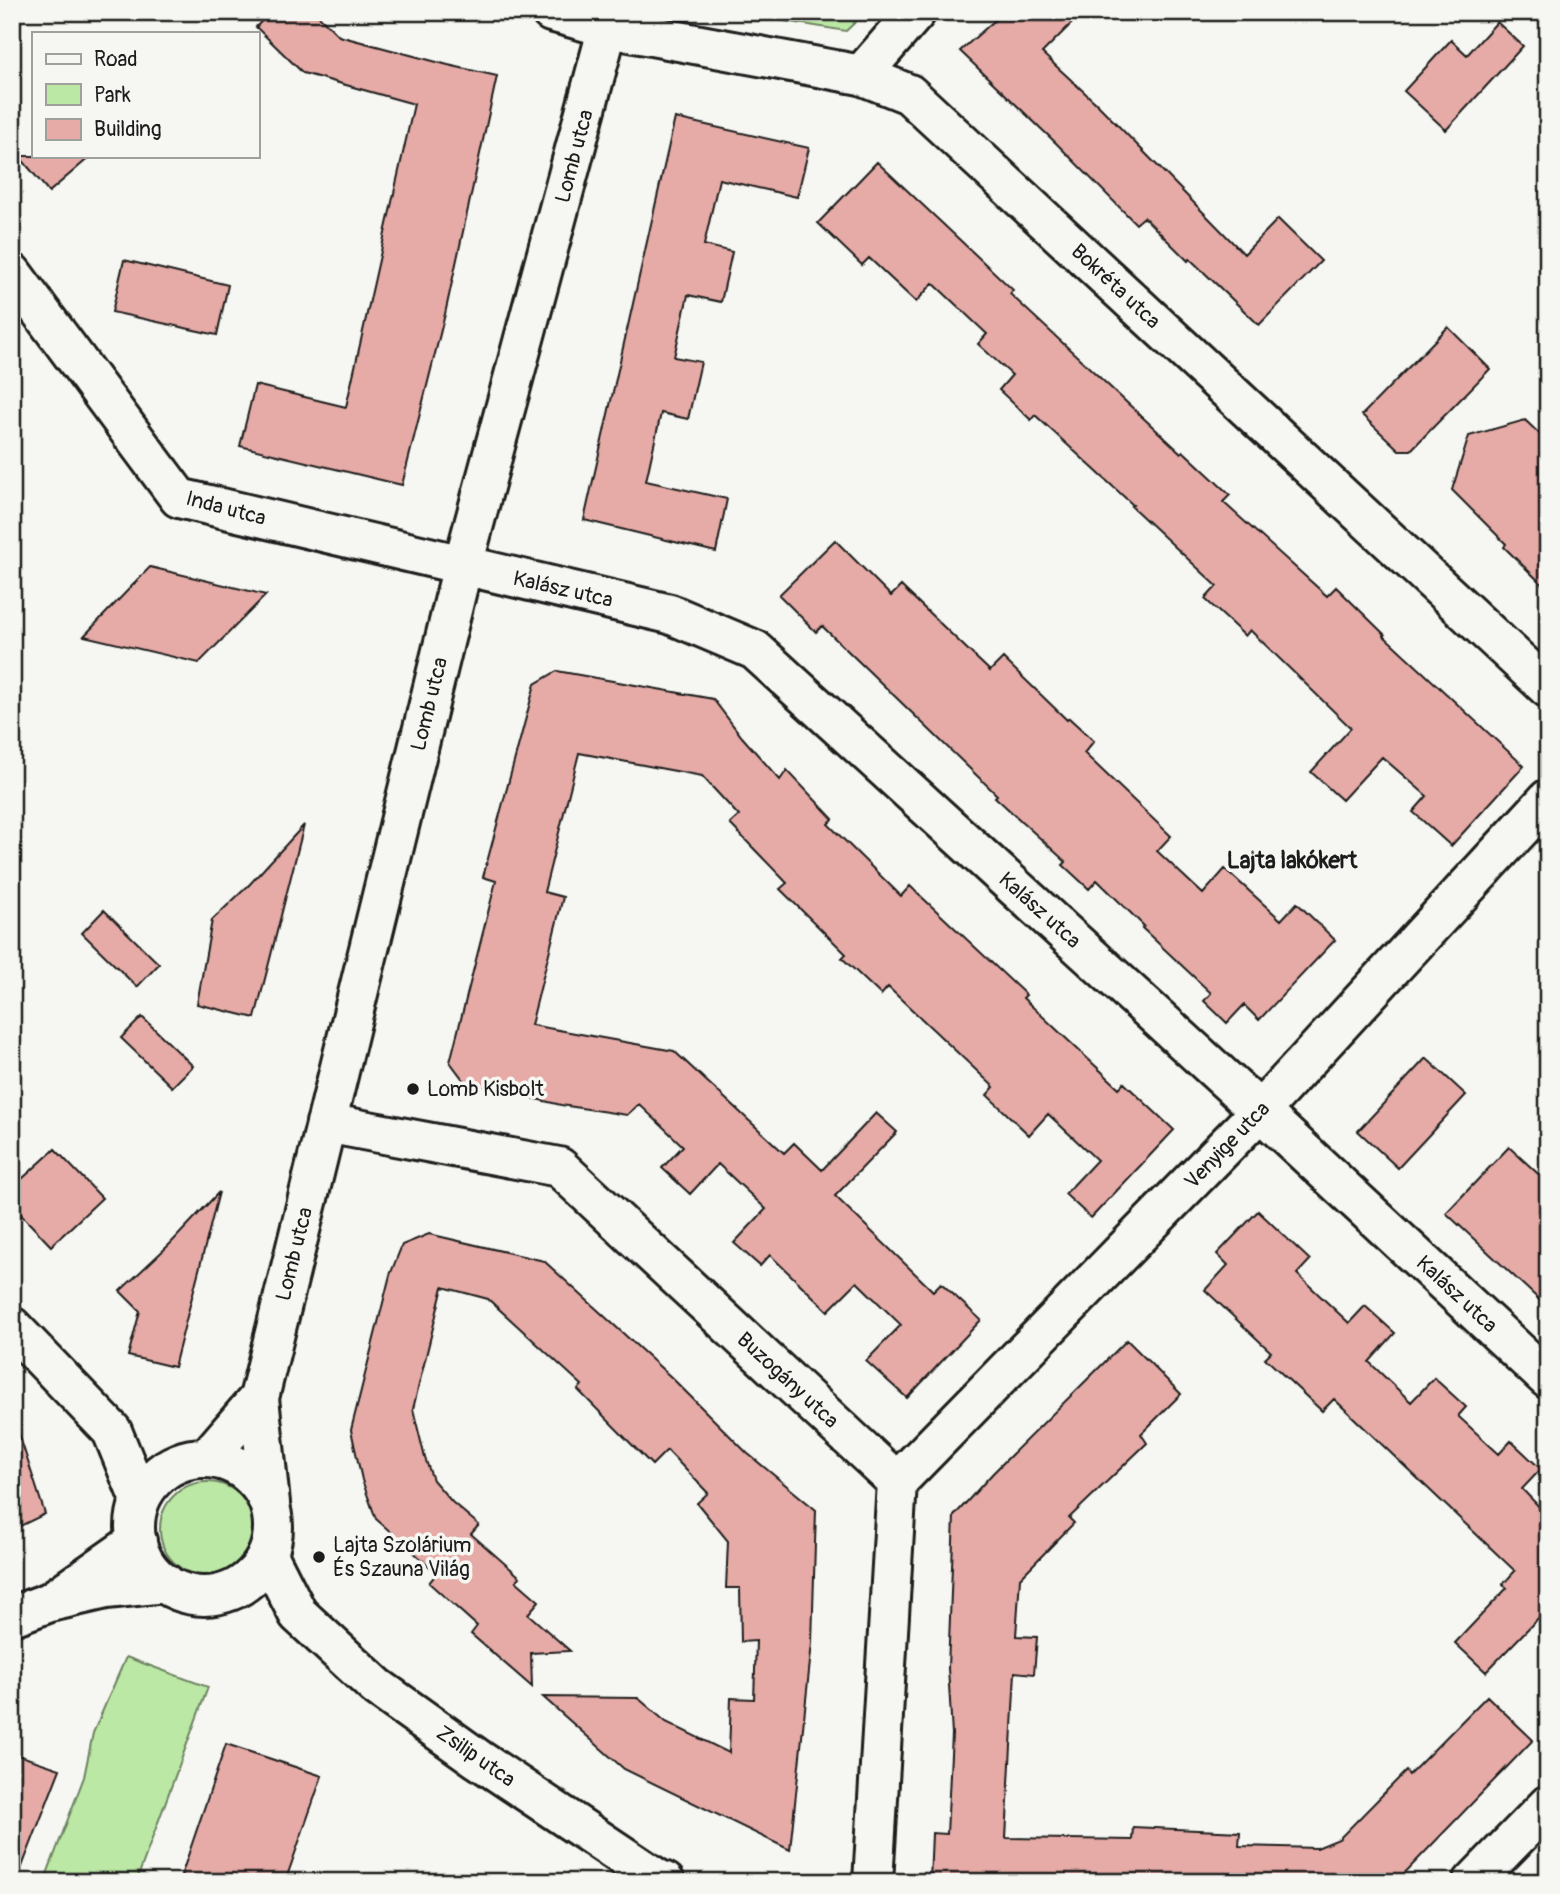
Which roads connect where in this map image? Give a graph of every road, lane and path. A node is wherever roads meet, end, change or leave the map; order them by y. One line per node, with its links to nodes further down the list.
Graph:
1 (551, 12): 3 (street, Bokréta utca)
2 (916, 12): 4 (street)
3 (611, 20): 4 (street, Bokréta utca); 6 (street, Lomb utca)
4 (861, 75): 7 (street, Bokréta utca)
5 (12, 273): 6 (street, Inda utca)
6 (463, 565): 9 (street, Kalász utca); 10 (street, Lomb utca)
7 (1548, 688)
8 (1548, 799): 9 (street, Venyige utca)
9 (1260, 1111): 12 (street, Kalász utca); 16 (street, Venyige utca)
10 (326, 1123): 13 (street, Lomb utca); 16 (street, Buzogány utca)
11 (12, 1327): 14 (street)
12 (1548, 1379)
13 (259, 1398): 15 (street); 18 (street)
14 (112, 1431): 15 (street); 17 (street)
15 (193, 1459): 17 (street); 18 (street)
16 (897, 1482): 28 (street)
17 (140, 1500): 19 (street)
18 (270, 1503): 20 (street)
19 (137, 1541): 21 (street); 23 (street)
20 (268, 1555): 22 (street); 24 (street)
21 (165, 1583): 22 (street); 23 (street)
22 (230, 1592): 24 (street)
23 (50, 1602): 25 (street)
24 (298, 1614): 27 (street, Zsilip utca)
25 (12, 1616)
26 (1548, 1805): 29 (street)
27 (665, 1882)
28 (873, 1882)
29 (1473, 1882)

